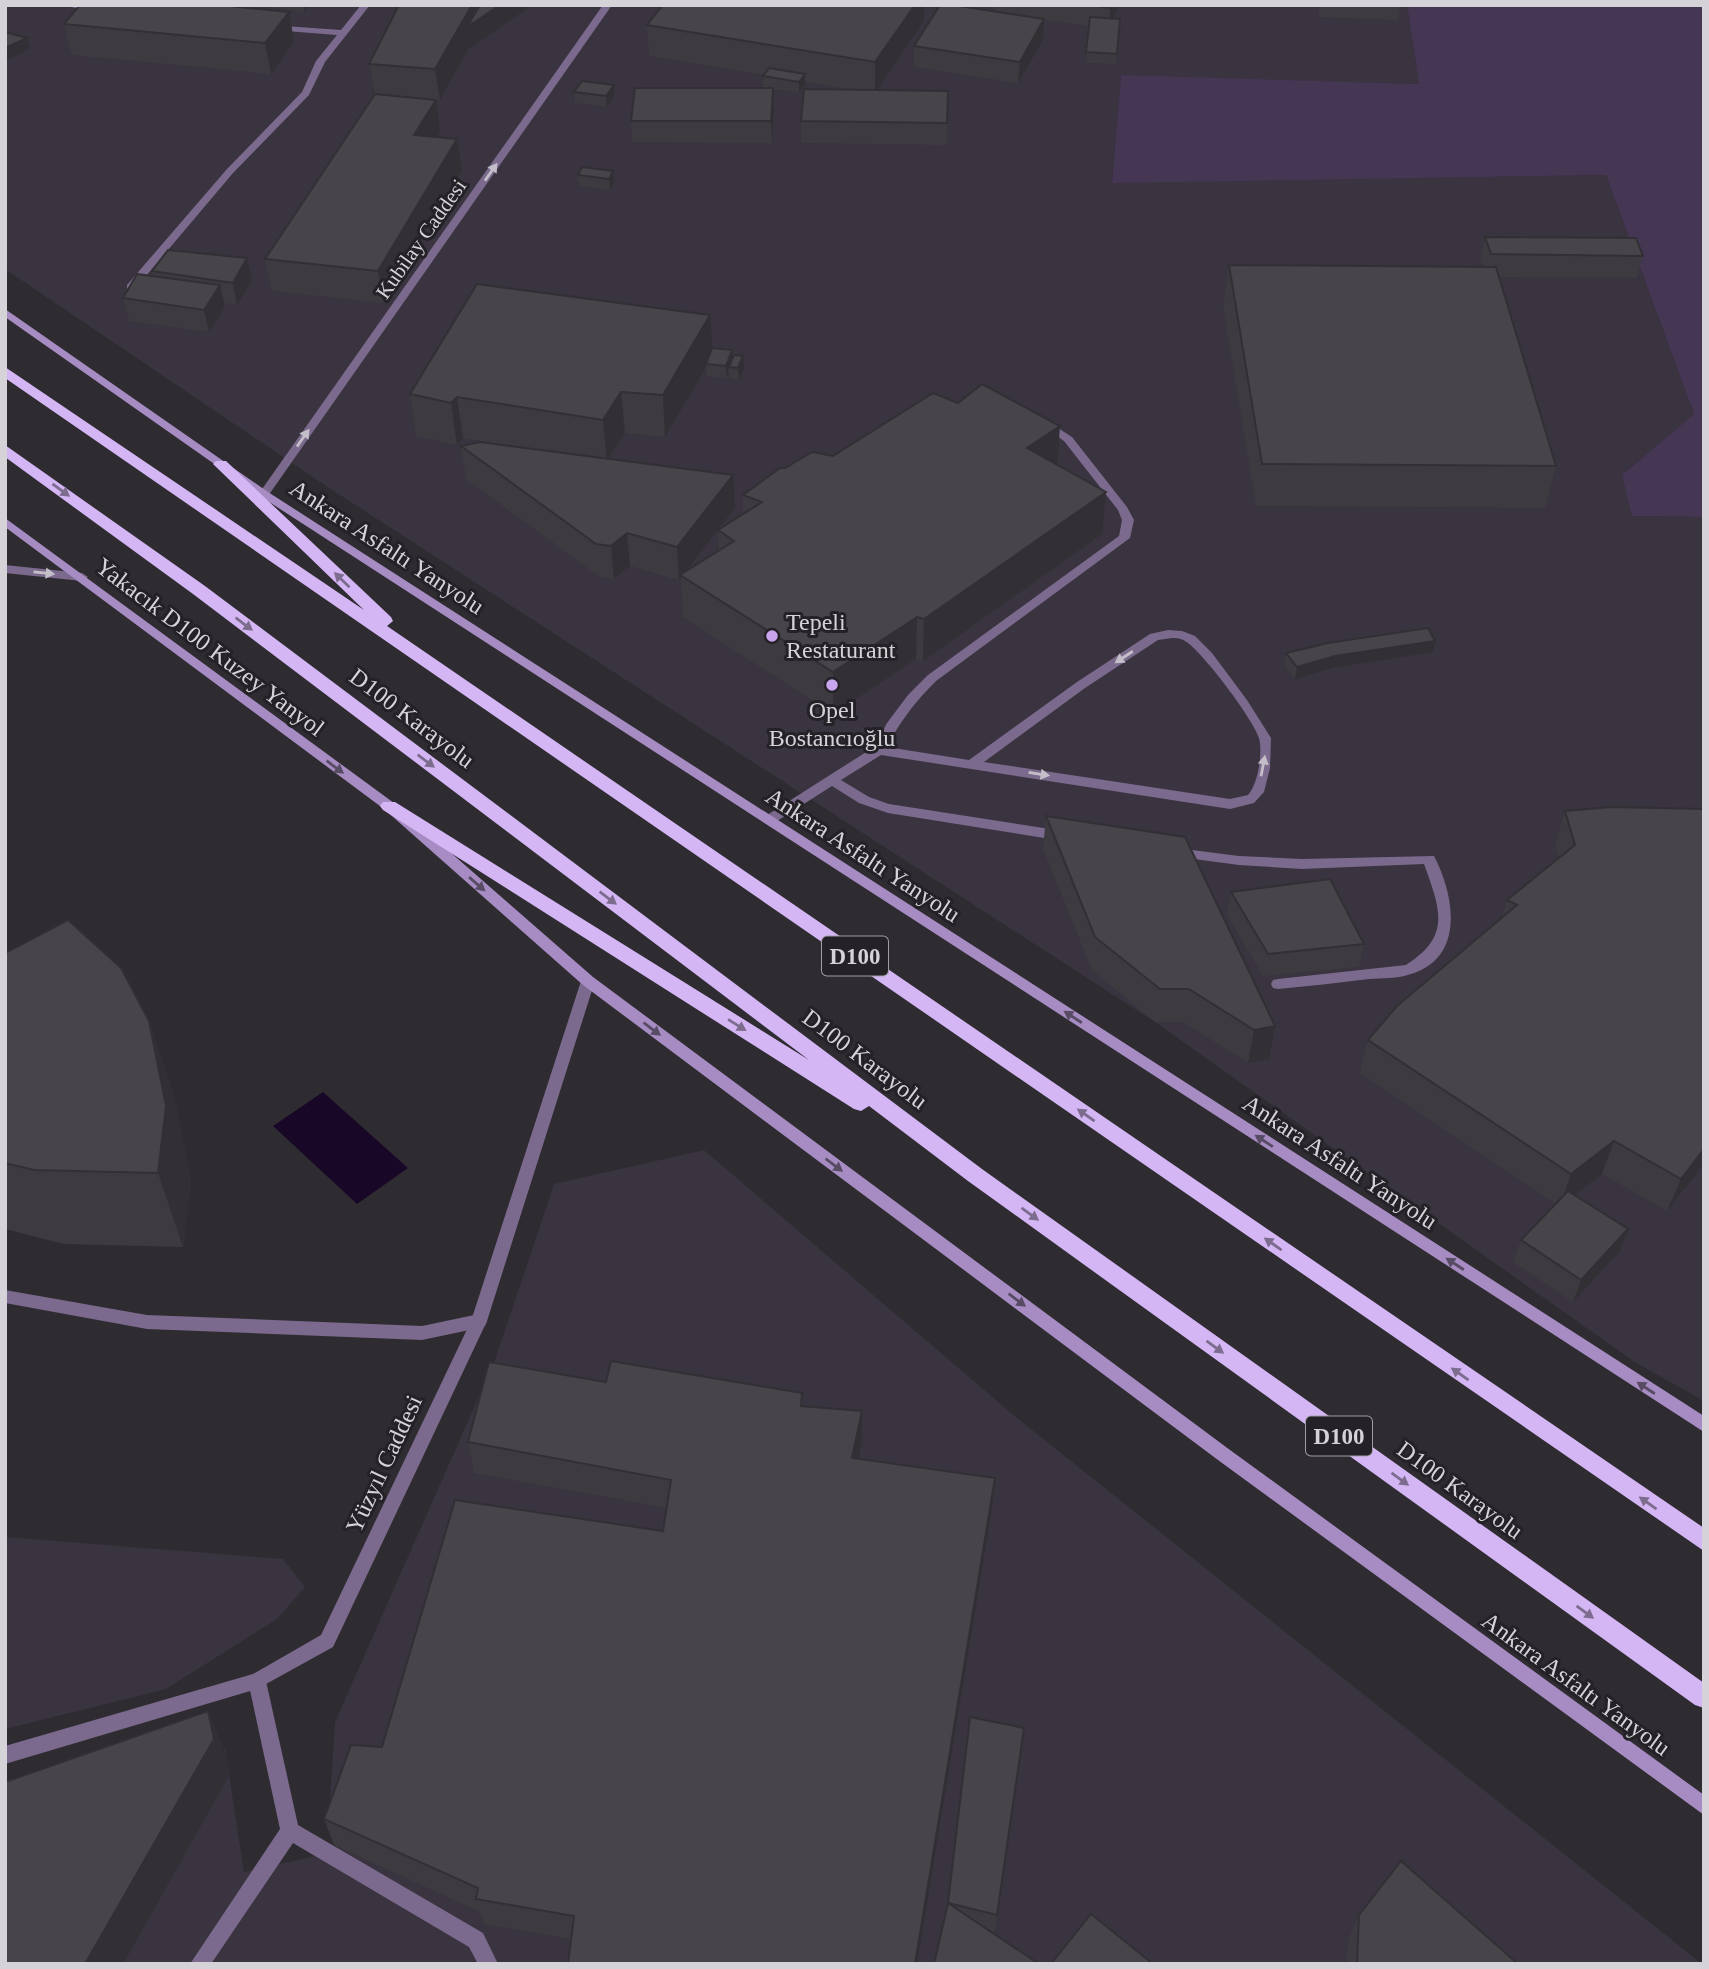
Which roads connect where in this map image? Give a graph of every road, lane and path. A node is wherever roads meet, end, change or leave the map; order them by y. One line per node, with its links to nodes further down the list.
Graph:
1 (65, 5): 4 (street)
2 (366, 5): 6 (street)
3 (608, 5): 13 (street, Kubilay Caddesi, one-way to 3)
4 (104, 10)
5 (263, 25): 6 (street)
6 (342, 33): 7 (street)
7 (131, 287)
8 (5, 312): 12 (main road, Ankara Asfaltı Yanyolu)
9 (5, 371): 17 (highway, D100)
10 (1031, 415): 18 (street)
11 (5, 450): 27 (highway, D100 Karayolu / D100, one-way to 27)
12 (221, 464): 13 (main road, Ankara Asfaltı Yanyolu); 17 (highway, one-way to 12)
13 (264, 494): 22 (main road, Ankara Asfaltı Yanyolu)
14 (5, 522): 16 (main road, Yakacık D100 Kuzey Yanyol)
15 (5, 569): 16 (street, one-way to 16)
16 (82, 577): 21 (main road, Yakacık D100 Kuzey Yanyol, one-way to 21)
17 (427, 661): 31 (highway, D100, one-way to 17)
18 (879, 750): 19 (street); 20 (street)
19 (972, 764): 19 (street, one-way to 19)
20 (832, 780): 22 (street); 23 (street)
21 (389, 806): 25 (main road, Ankara Asfaltı Yanyolu, one-way to 25); 27 (highway, D100, one-way to 27)
22 (769, 820): 30 (main road, Ankara Asfaltı Yanyolu, one-way to 22)
23 (1081, 839)
24 (1160, 851): 26 (street)
25 (588, 981): 29 (street, Yüzyıl Caddesi); 35 (main road, Ankara Asfaltı Yanyolu, one-way to 35)
26 (1278, 985)
27 (975, 1175): 33 (highway, D100 Karayolu / D100, one-way to 33)
28 (5, 1296): 29 (street)
29 (479, 1321): 32 (street, Yüzyıl Caddesi)
30 (1704, 1425)
31 (1704, 1541)
32 (257, 1681): 34 (street, Yüzyıl Caddesi); 36 (street)
33 (1704, 1697)
34 (5, 1755)
35 (1704, 1806)
36 (290, 1830): 37 (street); 38 (street)
37 (200, 1964)
38 (489, 1964)

